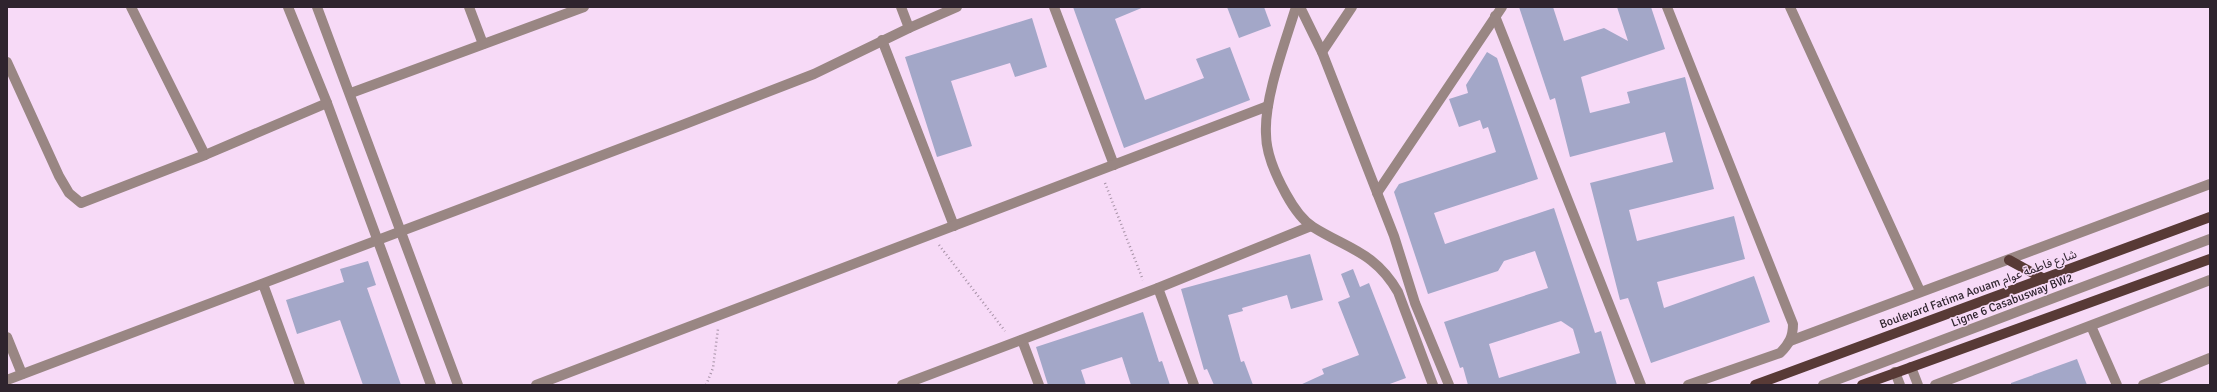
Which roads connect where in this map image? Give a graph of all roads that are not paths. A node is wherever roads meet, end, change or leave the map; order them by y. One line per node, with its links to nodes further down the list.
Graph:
1 (131, 7): 24 (street)
2 (288, 7): 22 (street)
3 (317, 7): 21 (street)
4 (469, 7): 18 (street)
5 (584, 7): 18 (street)
6 (901, 7): 16 (street)
7 (957, 7): 16 (street)
8 (1054, 7): 25 (street)
9 (1296, 7): 23 (street)
10 (1300, 7): 19 (street)
11 (1352, 7): 19 (street)
12 (1502, 7): 15 (street)
13 (1667, 7): 45 (street)
14 (1790, 7): 41 (street)
15 (1496, 16): 27 (street); 61 (street)
16 (909, 28): 17 (street)
17 (882, 40): 29 (street); 31 (street)
18 (483, 44): 21 (street)
19 (1322, 52): 27 (street)
20 (7, 62): 24 (street)
21 (351, 93): 31 (street)
22 (327, 103): 24 (street); 33 (street)
23 (1268, 106): 25 (street); 30 (street)
24 (205, 155)
25 (1114, 165): 29 (street)
26 (2210, 184): 36 (street)
27 (1377, 193): 60 (street)
28 (2210, 217): 37 (main road, Boulevard Fatima Aouam شارع فاطمة عوام)
29 (954, 226): 55 (street)
30 (1311, 226): 40 (street); 59 (street)
31 (400, 231): 33 (street); 54 (street)
32 (2210, 239): 64 (street, Ligne 6 Casabusway BW2)
33 (376, 241): 39 (street); 53 (street)
34 (2210, 246): 65 (street, Ligne 6 Casabusway BW2)
35 (2210, 259): 47 (main road)
36 (2009, 260): 37 (main road); 41 (street)
37 (2044, 279): 63 (main road, Boulevard Fatima Aouam شارع فاطمة عوام)
38 (2210, 280): 42 (street)
39 (263, 284): 49 (street); 52 (street)
40 (1158, 288): 44 (street); 58 (street)
41 (1920, 291): 45 (street)
42 (2091, 326): 69 (street); 70 (street)
43 (7, 337): 49 (street)
44 (1018, 341): 51 (street); 57 (street)
45 (1790, 341): 62 (street)
46 (2210, 358): 71 (street)
47 (1910, 367): 48 (main road); 68 (street)
48 (1895, 372): 66 (main road); 67 (street)
49 (22, 374): 50 (street)
50 (7, 380)
51 (921, 382): 56 (street)
52 (300, 385)
53 (431, 385)
54 (458, 385)
55 (536, 385)
56 (902, 385)
57 (1039, 385)
58 (1194, 385)
59 (1433, 385)
60 (1449, 385)
61 (1641, 385)
62 (1688, 385)
63 (1755, 385)
64 (1823, 385)
65 (1841, 385)
66 (1862, 385)
67 (1900, 385)
68 (1918, 385)
69 (1936, 385)
70 (2117, 385)
71 (2143, 385)

